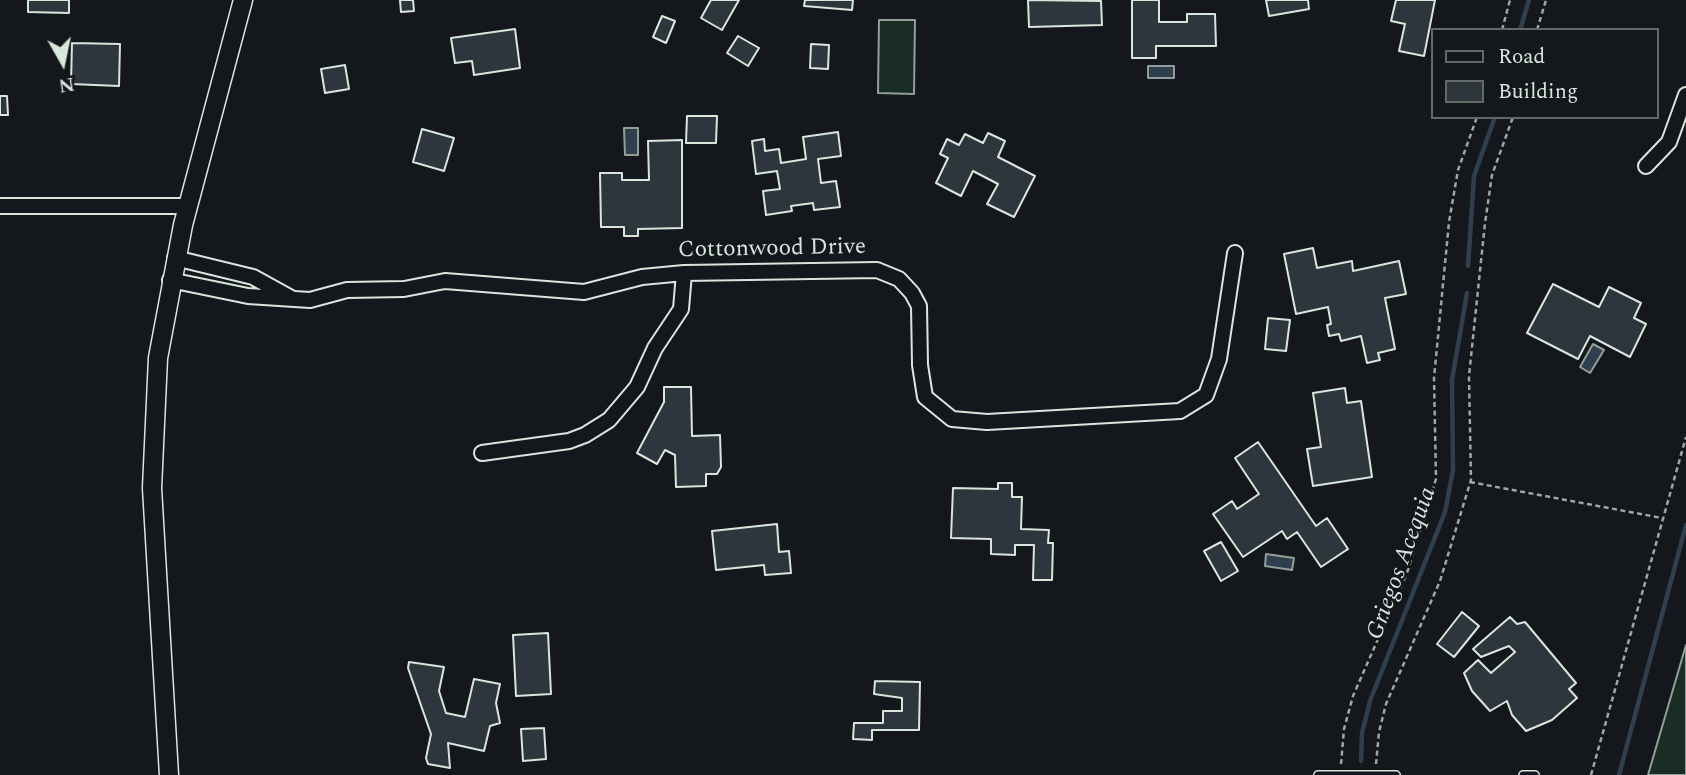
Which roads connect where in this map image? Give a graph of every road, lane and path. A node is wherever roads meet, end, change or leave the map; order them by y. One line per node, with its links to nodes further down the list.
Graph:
1 (243, 0): 11 (street)
2 (1510, 0): 4 (path)
3 (1546, 0): 5 (path)
4 (1503, 28)
5 (1538, 28)
6 (1686, 96): 9 (street)
7 (1476, 119): 21 (path)
8 (1512, 119): 19 (path)
9 (1646, 166)
10 (0, 205): 11 (street)
11 (188, 206): 13 (street)
12 (1235, 253): 14 (street, Cottonwood Drive)
13 (175, 258): 15 (street); 16 (street)
14 (684, 273): 16 (street, Cottonwood Drive); 18 (street)
15 (170, 280): 16 (street, Cottonwood Drive); 23 (street)
16 (292, 299)
17 (1686, 437): 20 (path)
18 (481, 453)
19 (1470, 482): 20 (path); 22 (path)
20 (1662, 518): 28 (path)
21 (1340, 774): 22 (lane); 24 (lane)
22 (1376, 774): 25 (lane)
23 (169, 775)
24 (1318, 775)
25 (1396, 775)
26 (1523, 775): 27 (lane)
27 (1535, 775)
28 (1591, 775)

